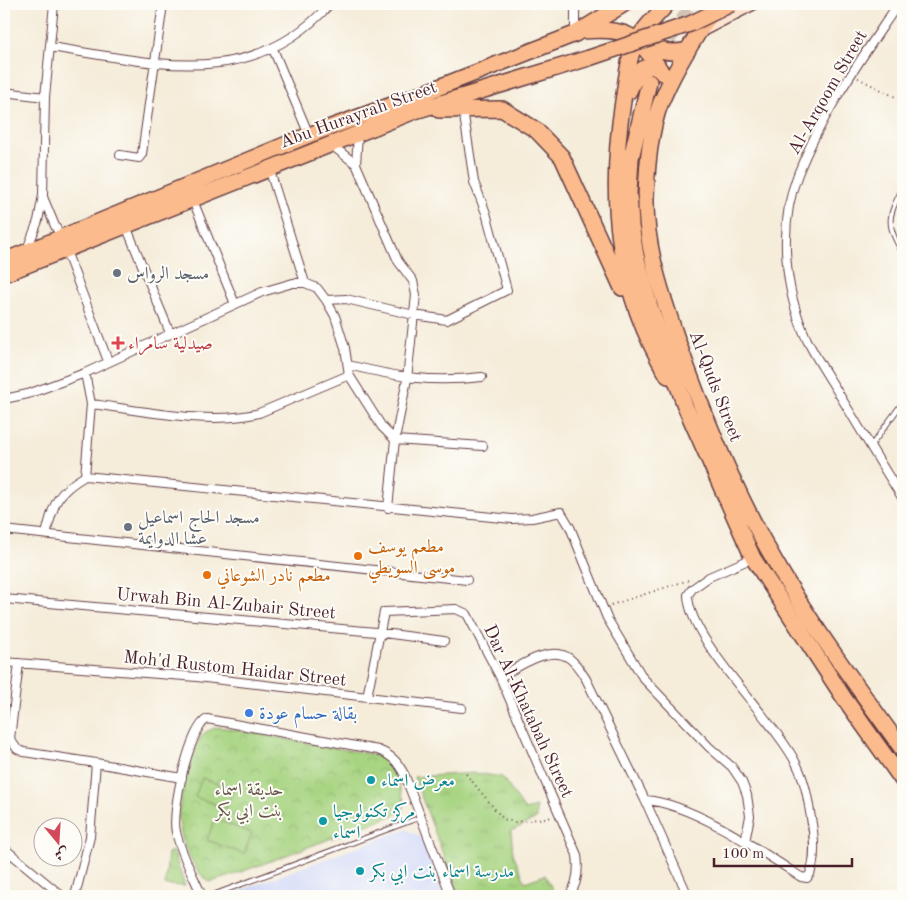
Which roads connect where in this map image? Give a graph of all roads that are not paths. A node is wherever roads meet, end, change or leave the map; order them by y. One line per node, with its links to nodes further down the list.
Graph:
1 (54, 4): 15 (street)
2 (163, 4): 18 (street)
3 (330, 4): 16 (street)
4 (575, 4): 12 (street)
5 (624, 4): 12 (highway, Abu Hurayrah Street)
6 (667, 4): 11 (highway)
7 (718, 4): 13 (highway, Al-Quds Street)
8 (731, 4): 26 (highway, Abu Hurayrah Street, bridge)
9 (753, 4): 13 (main road)
10 (898, 4): 61 (street, Al-Arqoom Street)
11 (650, 24): 14 (highway); 17 (highway)
12 (578, 32): 14 (highway); 28 (highway, Abu Hurayrah Street)
13 (698, 32): 17 (highway, Al-Quds Street)
14 (637, 39): 19 (highway); 24 (highway)
15 (50, 47): 18 (street); 23 (street)
16 (273, 49): 18 (street); 28 (street)
17 (688, 50): 22 (highway, Al-Quds Street)
18 (156, 62): 30 (street)
19 (659, 68): 22 (highway); 24 (highway)
20 (649, 82): 58 (highway, Al-Quds Street)
21 (4, 92): 23 (street)
22 (664, 94): 77 (highway, Al-Quds Street)
23 (45, 97): 34 (street)
24 (622, 108): 48 (highway)
25 (463, 109): 26 (highway); 46 (street); 48 (highway)
26 (416, 111): 27 (highway, Abu Hurayrah Street)
27 (358, 132): 29 (highway, Abu Hurayrah Street); 31 (street)
28 (309, 135): 36 (highway, Abu Hurayrah Street)
29 (330, 144): 31 (street); 32 (highway, Abu Hurayrah Street)
30 (120, 155)
31 (356, 164): 46 (street)
32 (269, 168): 35 (highway, Abu Hurayrah Street); 43 (street)
33 (903, 187): 40 (lane)
34 (43, 195): 38 (street); 39 (street)
35 (192, 198): 36 (highway, Abu Hurayrah Street); 45 (street)
36 (152, 207): 37 (highway, Abu Hurayrah Street)
37 (130, 219): 38 (highway, Abu Hurayrah Street); 47 (street)
38 (64, 245): 39 (highway, Abu Hurayrah Street); 42 (highway, Abu Hurayrah Street); 49 (street)
39 (25, 253): 41 (highway, Abu Hurayrah Street)
40 (903, 254)
41 (4, 261)
42 (4, 274)
43 (305, 283): 44 (street); 45 (street)
44 (326, 300): 46 (street); 50 (street)
45 (234, 304): 47 (street)
46 (414, 315): 54 (street)
47 (170, 334): 49 (street)
48 (655, 355): 58 (highway)
49 (108, 361): 51 (street)
50 (348, 365): 52 (street); 54 (street)
51 (85, 373): 55 (street); 57 (street)
52 (349, 375): 57 (street); 59 (street)
53 (482, 377): 54 (street)
54 (407, 378): 59 (street)
55 (4, 400)
56 (903, 402): 61 (lane)
57 (91, 404): 62 (street)
58 (685, 406): 67 (highway, Al-Quds Street)
59 (396, 440): 60 (street); 64 (street)
60 (483, 446)
61 (870, 447): 63 (street, Al-Arqoom Street)
62 (84, 476): 64 (street); 66 (street)
63 (903, 499)
64 (388, 508): 83 (street)
65 (4, 530): 66 (street)
66 (46, 534): 68 (street)
67 (753, 558): 80 (highway, Al-Quds Street); 83 (street)
68 (467, 580)
69 (4, 599): 70 (street, Urwah Bin Al-Zubair Street)
70 (379, 632): 71 (street, Urwah Bin Al-Zubair Street); 74 (street, Dar Al-Khatabah Street); 75 (street, Dar Al-Khatabah Street)
71 (444, 641)
72 (4, 662): 73 (street, Moh'd Rustom Haidar Street)
73 (19, 663): 75 (street, Moh'd Rustom Haidar Street); 78 (street)
74 (500, 677): 81 (street); 86 (street, Dar Al-Khatabah Street)
75 (367, 697): 76 (street, Moh'd Rustom Haidar Street)
76 (462, 708)
77 (903, 750)
78 (96, 763): 79 (street); 88 (street)
79 (182, 778): 82 (street); 89 (street)
80 (903, 781)
81 (645, 800): 83 (street); 85 (street)
82 (421, 817): 90 (lane); 91 (street)
83 (745, 842)
84 (4, 848): 87 (street)
85 (687, 894): 92 (street)
86 (573, 895)
87 (62, 896)
88 (75, 896)
89 (202, 896)
90 (210, 896)
91 (451, 896)
92 (675, 896)

